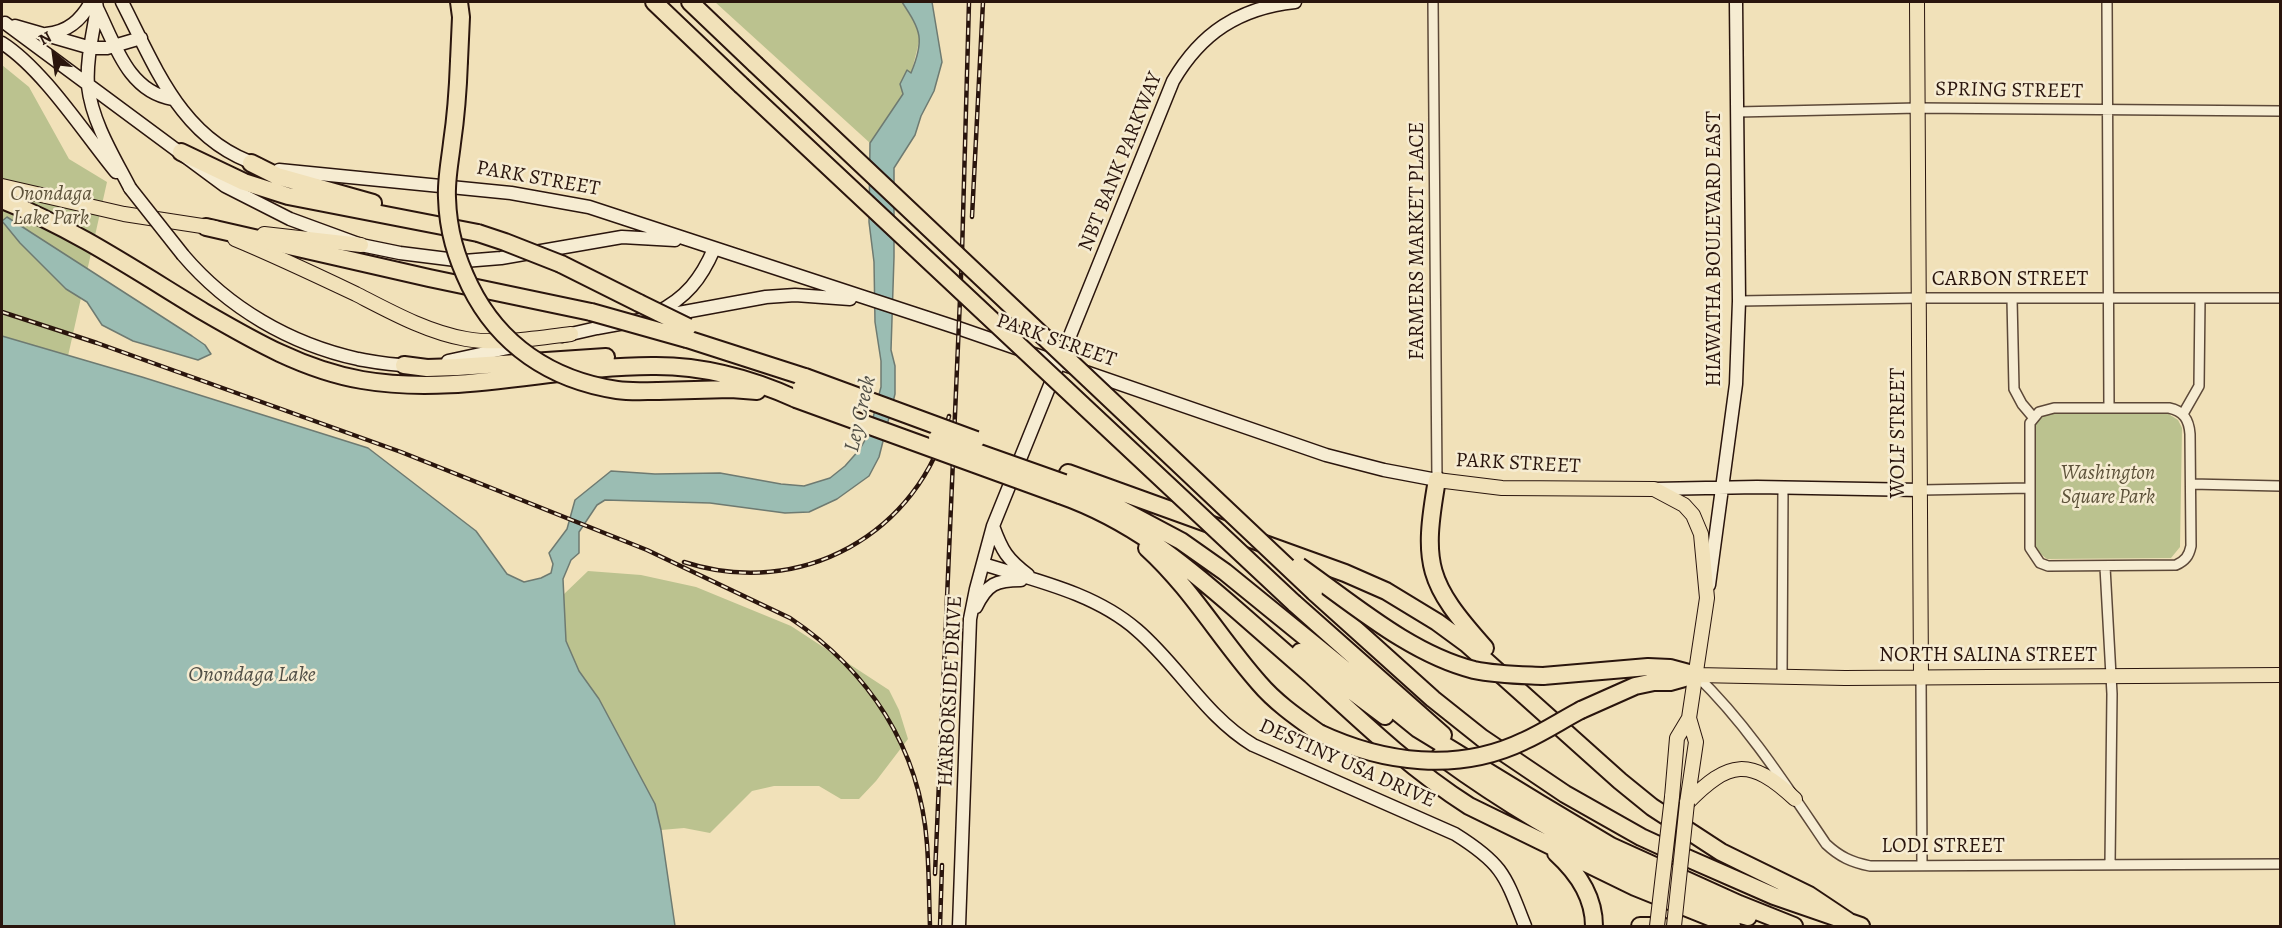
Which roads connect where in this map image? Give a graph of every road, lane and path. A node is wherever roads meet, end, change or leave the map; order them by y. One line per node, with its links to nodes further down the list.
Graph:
1 (122, 2): 13 (street, PARK STREET)
2 (459, 2): 44 (highway, bridge)
3 (654, 2): 74 (highway, bridge)
4 (690, 2): 59 (highway, bridge)
5 (1295, 2): 42 (street, NBT BANK PARKWAY)
6 (1433, 2): 48 (street, FARMERS MARKET PLACE)
7 (1736, 2): 22 (street, HIAWATHA BOULEVARD EAST)
8 (1917, 2): 19 (main road, WOLF STREET)
9 (2107, 2): 20 (street)
10 (95, 4): 12 (street); 15 (street); 16 (street)
11 (3, 22): 12 (street); 17 (street)
12 (43, 34): 16 (street)
13 (141, 38): 15 (street); 18 (street, PARK STREET)
14 (2, 44): 23 (street)
15 (116, 46): 16 (street); 18 (street)
16 (91, 48): 17 (street)
17 (88, 85): 23 (street); 24 (street)
18 (173, 99): 25 (street, PARK STREET)
19 (1918, 108): 20 (street, SPRING STREET); 22 (street, SPRING STREET); 32 (main road, WOLF STREET)
20 (2107, 110): 21 (street, SPRING STREET); 36 (street)
21 (2280, 111)
22 (1737, 112): 38 (street, HIAWATHA BOULEVARD EAST)
23 (99, 140): 43 (street, bridge)
24 (181, 152): 29 (highway); 30 (street)
25 (251, 163): 29 (highway); 31 (street, PARK STREET)
26 (2, 186): 28 (main road)
27 (2, 200): 44 (highway)
28 (206, 227): 30 (main road); 40 (highway, bridge); 41 (main road)
29 (477, 233): 40 (highway, bridge)
30 (361, 245): 31 (street)
31 (714, 249): 37 (street, PARK STREET); 39 (street)
32 (1919, 298): 35 (street, CARBON STREET); 38 (street, CARBON STREET); 56 (main road, WOLF STREET)
33 (2200, 298): 34 (street, CARBON STREET); 36 (street, CARBON STREET); 46 (street)
34 (2280, 298)
35 (2012, 299): 36 (street, CARBON STREET); 47 (street)
36 (2108, 299): 45 (street)
37 (869, 300): 39 (street); 42 (street, PARK STREET)
38 (1739, 301): 52 (street, HIAWATHA BOULEVARD EAST)
39 (642, 320): 41 (street)
40 (687, 333): 44 (highway)
41 (571, 334): 43 (street)
42 (1060, 364): 48 (street, PARK STREET); 58 (street, HARBORSIDE DRIVE)
43 (404, 365): 44 (highway)
44 (801, 388): 49 (highway, bridge); 49 (highway, bridge)
45 (2109, 408): 46 (street); 47 (street)
46 (2183, 414): 50 (street)
47 (2033, 417): 55 (street)
48 (1437, 480): 54 (main road, PARK STREET); 71 (highway)
49 (1064, 484): 57 (highway); 71 (highway); 74 (highway)
50 (2191, 484): 51 (street); 61 (street)
51 (2280, 486)
52 (1723, 487): 53 (street, PARK STREET); 54 (street, PARK STREET); 64 (street, HIAWATHA BOULEVARD EAST)
53 (1783, 488): 56 (street, PARK STREET); 68 (street)
54 (1654, 489): 64 (main road)
55 (2029, 489): 56 (street, PARK STREET); 61 (street)
56 (1921, 490): 70 (main road, WOLF STREET)
57 (1107, 516): 63 (highway); 66 (highway, bridge)
58 (993, 526): 60 (street, HARBORSIDE DRIVE); 62 (street)
59 (1257, 536): 66 (highway, bridge); 80 (highway, bridge)
60 (983, 564): 62 (street, DESTINY USA DRIVE); 65 (street, HARBORSIDE DRIVE)
61 (2105, 567): 69 (street)
62 (1034, 580): 65 (street); 82 (street, DESTINY USA DRIVE)
63 (1212, 588): 76 (highway); 89 (highway)
64 (1707, 598): 66 (main road, HIAWATHA BOULEVARD EAST)
65 (970, 619): 81 (street, HARBORSIDE DRIVE)
66 (1696, 675): 68 (main road, NORTH SALINA STREET); 72 (main road, HIAWATHA BOULEVARD EAST); 73 (street, LODI STREET)
67 (2280, 675): 69 (main road, NORTH SALINA STREET)
68 (1782, 676): 70 (main road, NORTH SALINA STREET)
69 (2111, 676): 70 (main road, NORTH SALINA STREET); 77 (street)
70 (1921, 678): 79 (street, WOLF STREET)
71 (1533, 703): 80 (highway)
72 (1689, 718): 75 (main road); 85 (main road, bridge)
73 (1795, 799): 75 (main road); 79 (street, LODI STREET)
74 (1539, 803): 89 (highway)
75 (1687, 803): 87 (main road, bridge)
76 (1539, 840): 83 (highway); 88 (highway)
77 (2110, 864): 78 (street, LODI STREET); 79 (street, LODI STREET)
78 (2280, 864)
79 (1922, 865)
80 (1855, 924)
81 (959, 927)
82 (1525, 927)
83 (1594, 927)
84 (1640, 927): 86 (highway)
85 (1657, 927)
86 (1662, 927)
87 (1674, 927)
88 (1732, 927)
89 (1793, 927)

